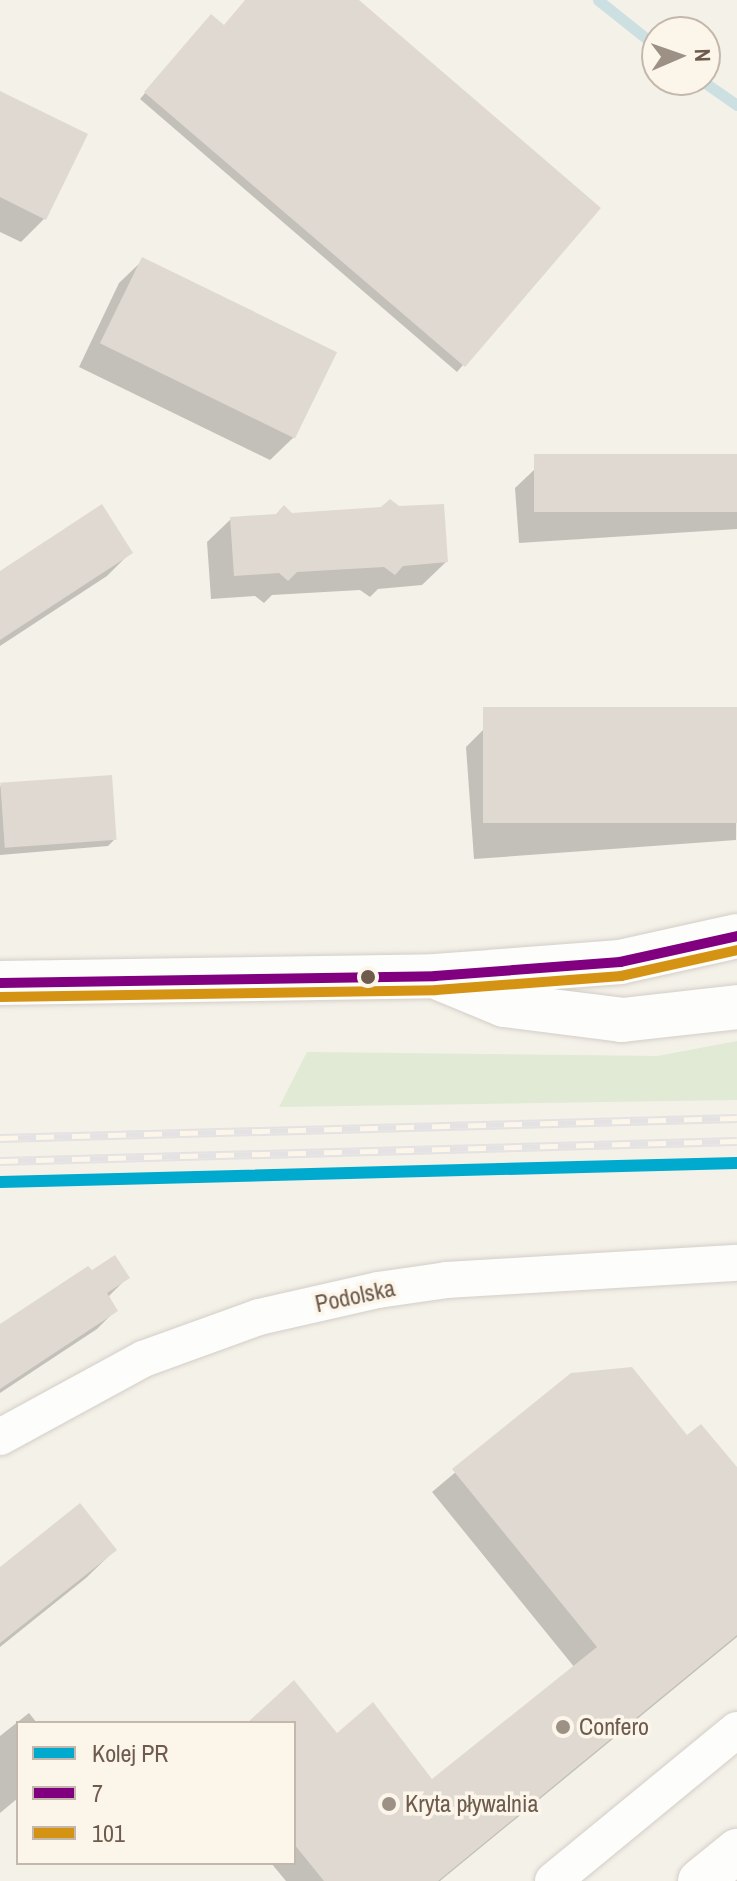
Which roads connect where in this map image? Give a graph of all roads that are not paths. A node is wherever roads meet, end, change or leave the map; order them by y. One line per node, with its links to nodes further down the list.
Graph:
1 (737, 936): 2 (main road)
2 (435, 976): 3 (main road); 4 (main road)
3 (0, 983)
4 (737, 1007)
5 (737, 1263): 6 (street, Podolska)
6 (0, 1437)
7 (737, 1730): 9 (street)
8 (737, 1851): 10 (main road)
9 (553, 1881)
10 (700, 1881)

